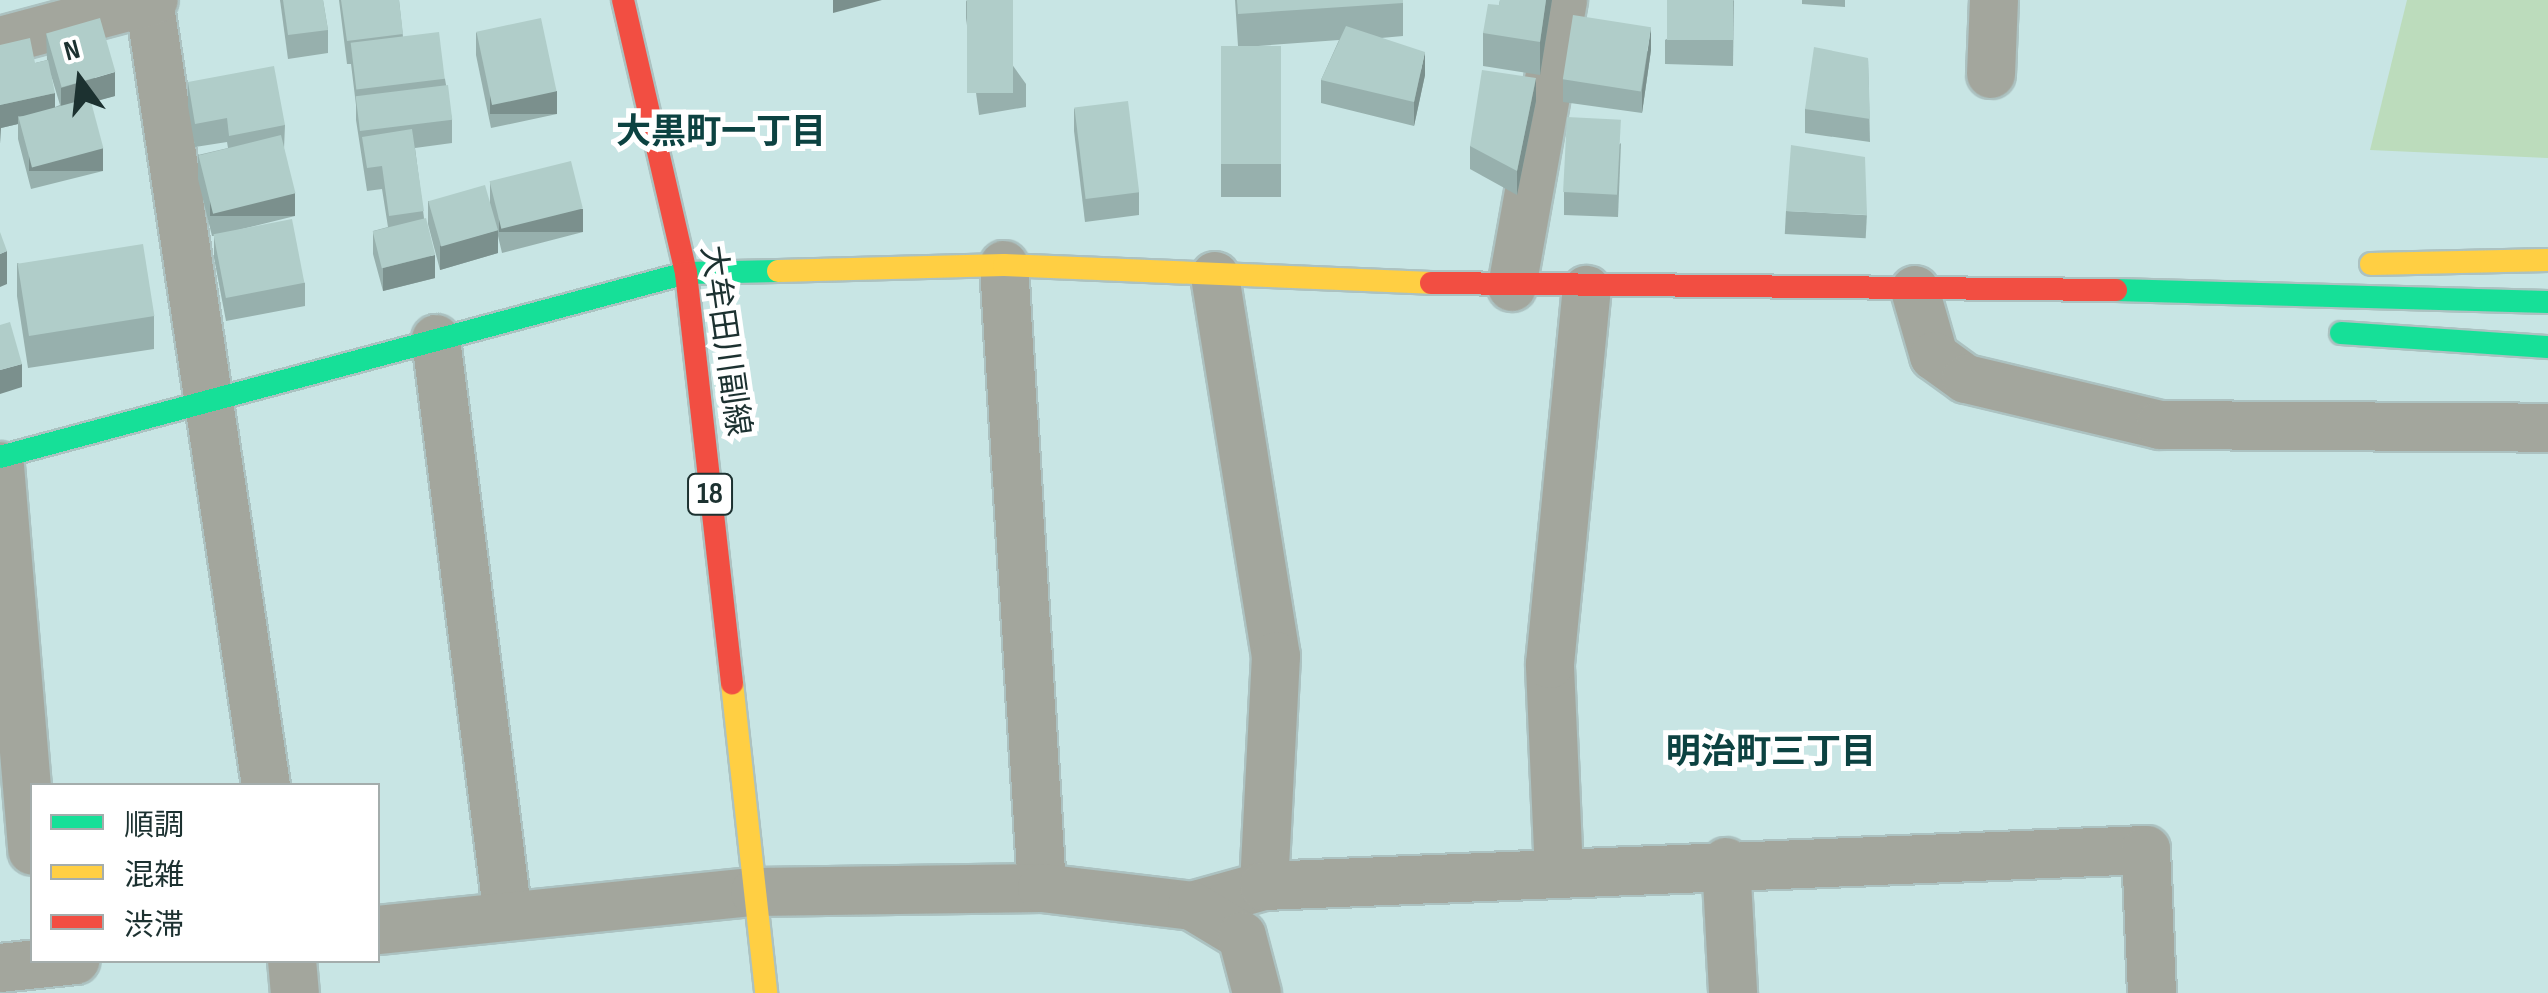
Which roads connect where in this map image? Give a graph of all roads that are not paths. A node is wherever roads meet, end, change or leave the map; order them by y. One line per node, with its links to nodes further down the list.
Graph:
1 (151, 0): 5 (street); 23 (street)
2 (623, 0): 11 (street, 大牟田川副線 / 18)
3 (1563, 0): 13 (street)
4 (1994, 0): 6 (street)
5 (0, 41)
6 (1992, 74)
7 (2548, 260): 9 (street)
8 (1004, 265): 11 (street); 12 (street); 32 (street)
9 (2350, 265)
10 (2291, 267): 16 (street)
11 (686, 273): 21 (street); 33 (street, 大牟田川副線 / 18)
12 (1215, 276): 13 (street); 31 (street)
13 (1512, 287): 14 (street)
14 (1587, 290): 15 (street); 30 (street)
15 (1916, 290): 16 (street); 24 (street)
16 (2196, 290): 17 (street)
17 (2229, 294): 18 (street); 19 (street)
18 (2548, 302)
19 (2258, 317)
20 (2312, 331): 22 (street)
21 (436, 339): 23 (street); 35 (street)
22 (2548, 347)
23 (206, 401): 25 (street); 27 (street)
24 (2548, 428)
25 (0, 457)
26 (0, 466): 28 (street)
27 (266, 783)
28 (30, 827)
29 (1726, 862): 30 (street); 41 (street); 42 (street)
30 (1559, 872): 31 (street)
31 (1264, 886): 34 (street)
32 (1042, 888): 33 (street); 34 (street)
33 (755, 892): 35 (street); 39 (street, 大牟田川副線 / 18)
34 (1192, 906): 40 (street)
35 (508, 917): 36 (street)
36 (380, 930)
37 (292, 963): 38 (street)
38 (295, 993)
39 (766, 993)
40 (1257, 993)
41 (1733, 993)
42 (2152, 993)

